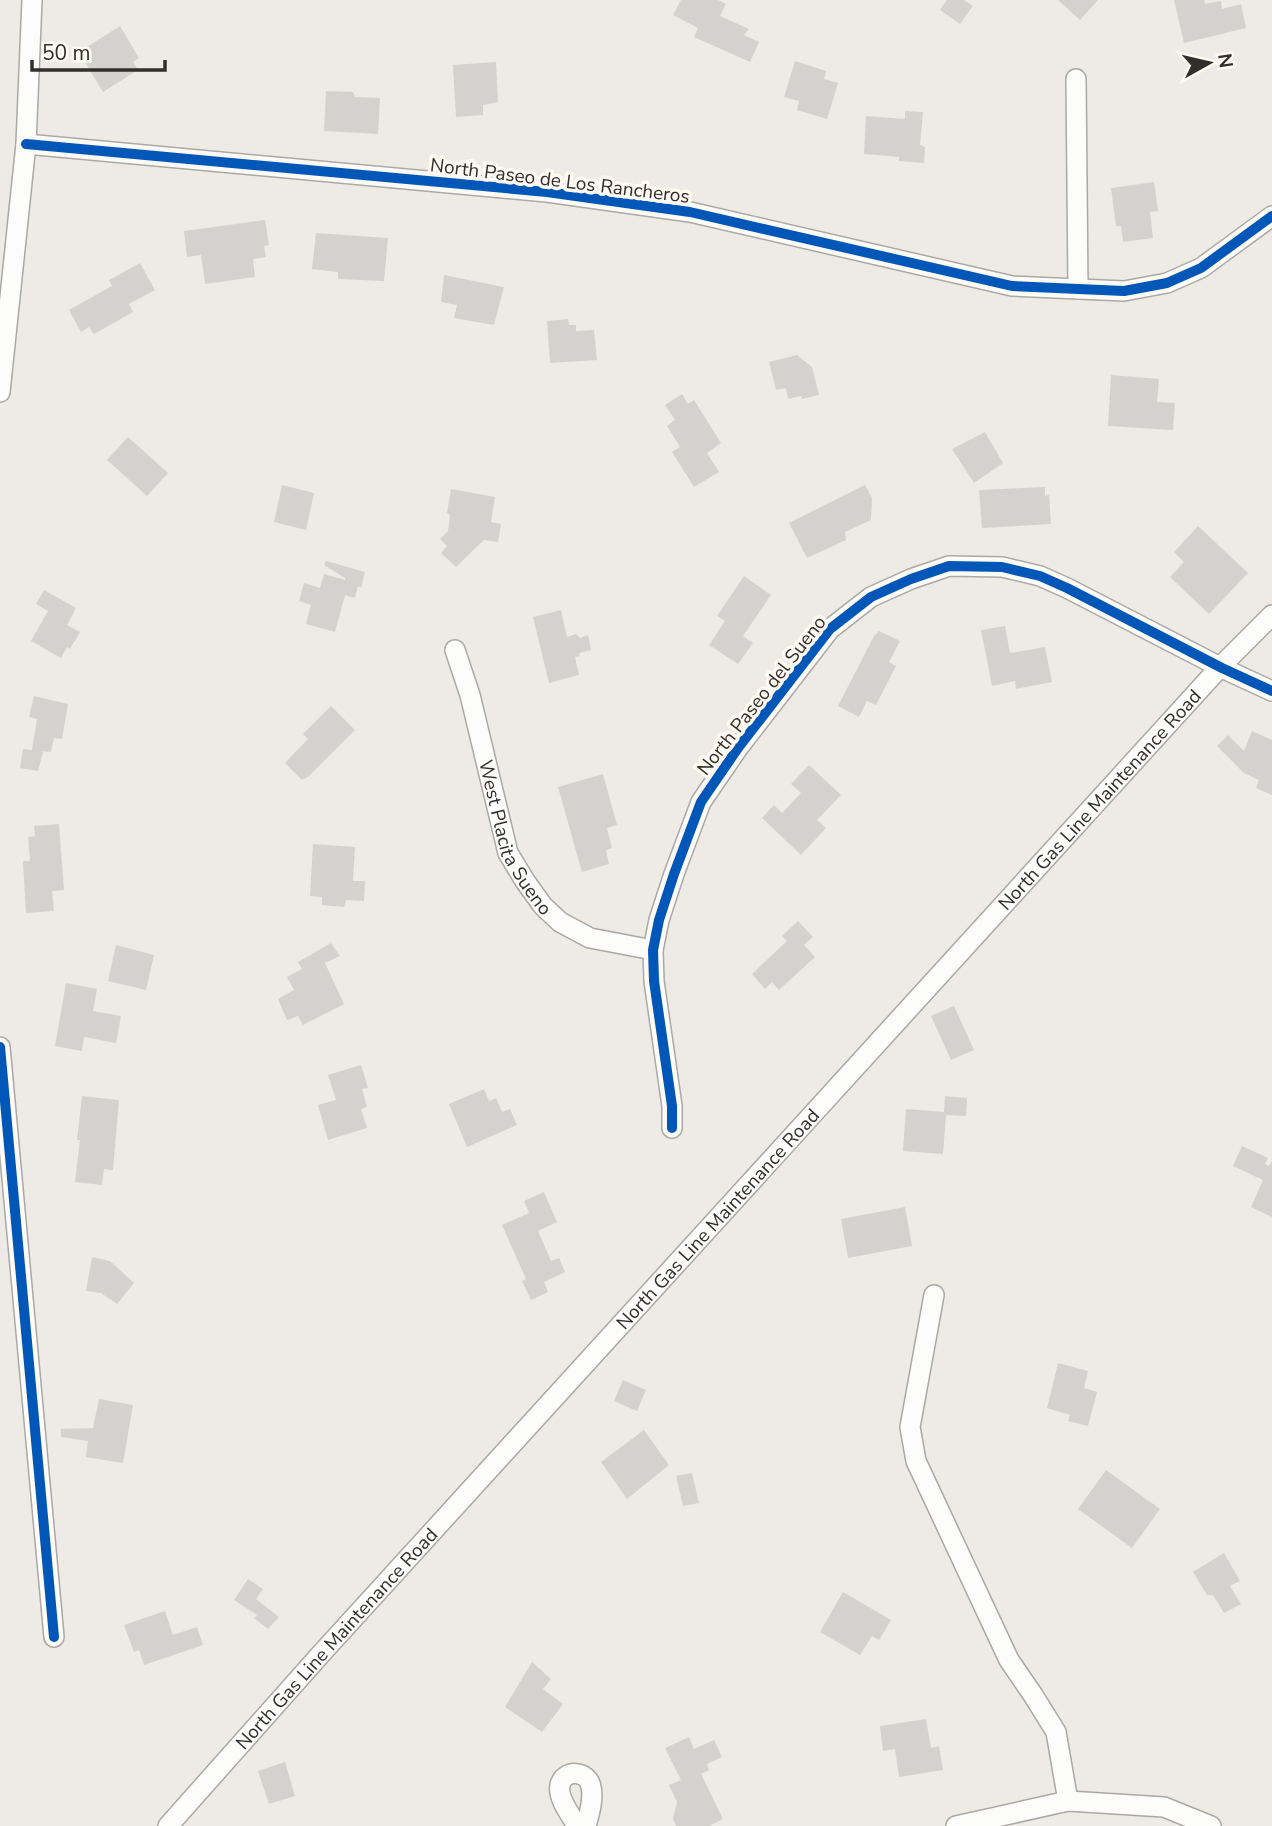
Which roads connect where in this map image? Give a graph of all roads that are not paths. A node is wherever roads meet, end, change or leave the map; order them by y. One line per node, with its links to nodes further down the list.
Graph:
1 (32, 0): 3 (street)
2 (1076, 79): 5 (street)
3 (26, 144): 5 (street, North Paseo de Los Rancheros); 6 (street)
4 (1272, 216): 5 (street, North Paseo de Los Rancheros)
5 (1078, 289)
6 (4, 310): 7 (street)
7 (0, 392)
8 (1272, 615): 10 (street, North Gas Line Maintenance Road)
9 (455, 650): 12 (street, West Placita Sueno)
10 (1220, 667): 11 (street, North Paseo del Sueno); 12 (street, North Paseo del Sueno); 18 (street, North Gas Line Maintenance Road)
11 (1272, 691)
12 (653, 950): 14 (street, North Paseo del Sueno)
13 (0, 1047): 16 (street)
14 (672, 1128)
15 (934, 1295): 17 (street)
16 (54, 1637)
17 (1068, 1801): 21 (street); 22 (street)
18 (168, 1826)
19 (577, 1826): 20 (street)
20 (586, 1826)
21 (956, 1826)
22 (1211, 1826)

